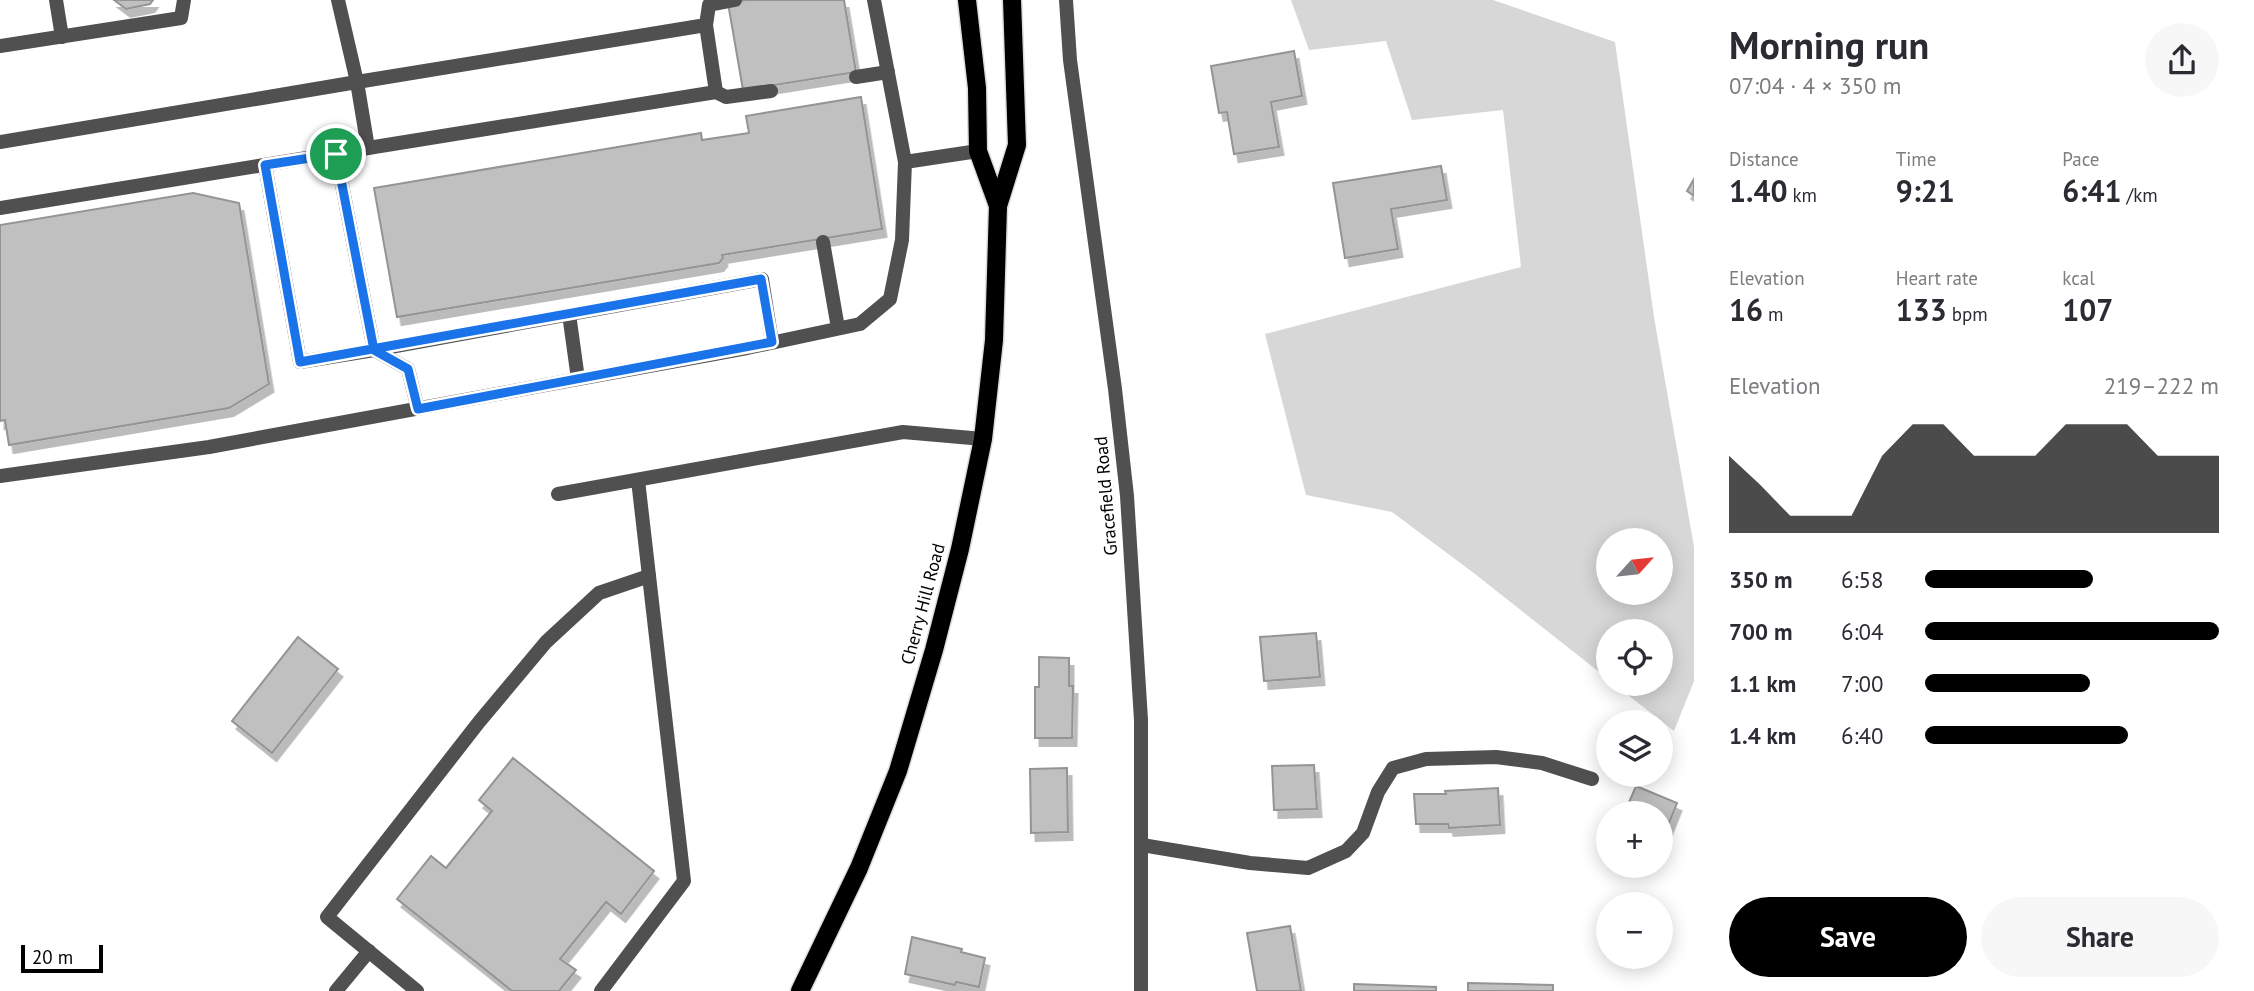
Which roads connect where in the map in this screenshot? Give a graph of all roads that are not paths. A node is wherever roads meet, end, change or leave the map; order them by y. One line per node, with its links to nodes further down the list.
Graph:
1 (56, 0): 10 (street)
2 (184, 0): 10 (street)
3 (338, 0): 14 (street)
4 (735, 0): 9 (street)
5 (874, 0): 12 (street)
6 (967, 0): 19 (main road, Cherry Hill Road)
7 (1012, 0): 23 (main road, Cherry Hill Road)
8 (1066, 0): 38 (street, Gracefield Road)
9 (706, 25): 14 (street); 16 (street)
10 (62, 37): 11 (street)
11 (0, 46)
12 (888, 72): 13 (street); 21 (street)
13 (856, 76)
14 (357, 82): 17 (street); 18 (street)
15 (771, 91): 16 (street)
16 (716, 92): 18 (street)
17 (0, 142)
18 (368, 148): 20 (street)
19 (978, 151): 21 (street); 23 (main road, Cherry Hill Road)
20 (336, 154): 22 (street); 29 (street)
21 (905, 162): 27 (street)
22 (265, 165): 24 (street); 29 (street)
23 (999, 206): 32 (main road, Cherry Hill Road)
24 (0, 208)
25 (824, 242): 27 (street)
26 (569, 314): 28 (street); 29 (street); 30 (street)
27 (838, 328): 28 (street)
28 (772, 342): 30 (street)
29 (374, 350): 31 (street)
30 (578, 379): 31 (street)
31 (418, 409): 33 (street)
32 (983, 439): 34 (street); 43 (main road, Cherry Hill Road)
33 (0, 476)
34 (638, 480): 35 (street); 36 (street)
35 (558, 494)
36 (649, 576): 39 (street); 42 (street)
37 (1592, 779): 38 (street)
38 (1142, 845): 44 (street, Gracefield Road)
39 (369, 951): 40 (street); 41 (street)
40 (336, 991)
41 (417, 991)
42 (601, 991)
43 (800, 991)
44 (1141, 991)

